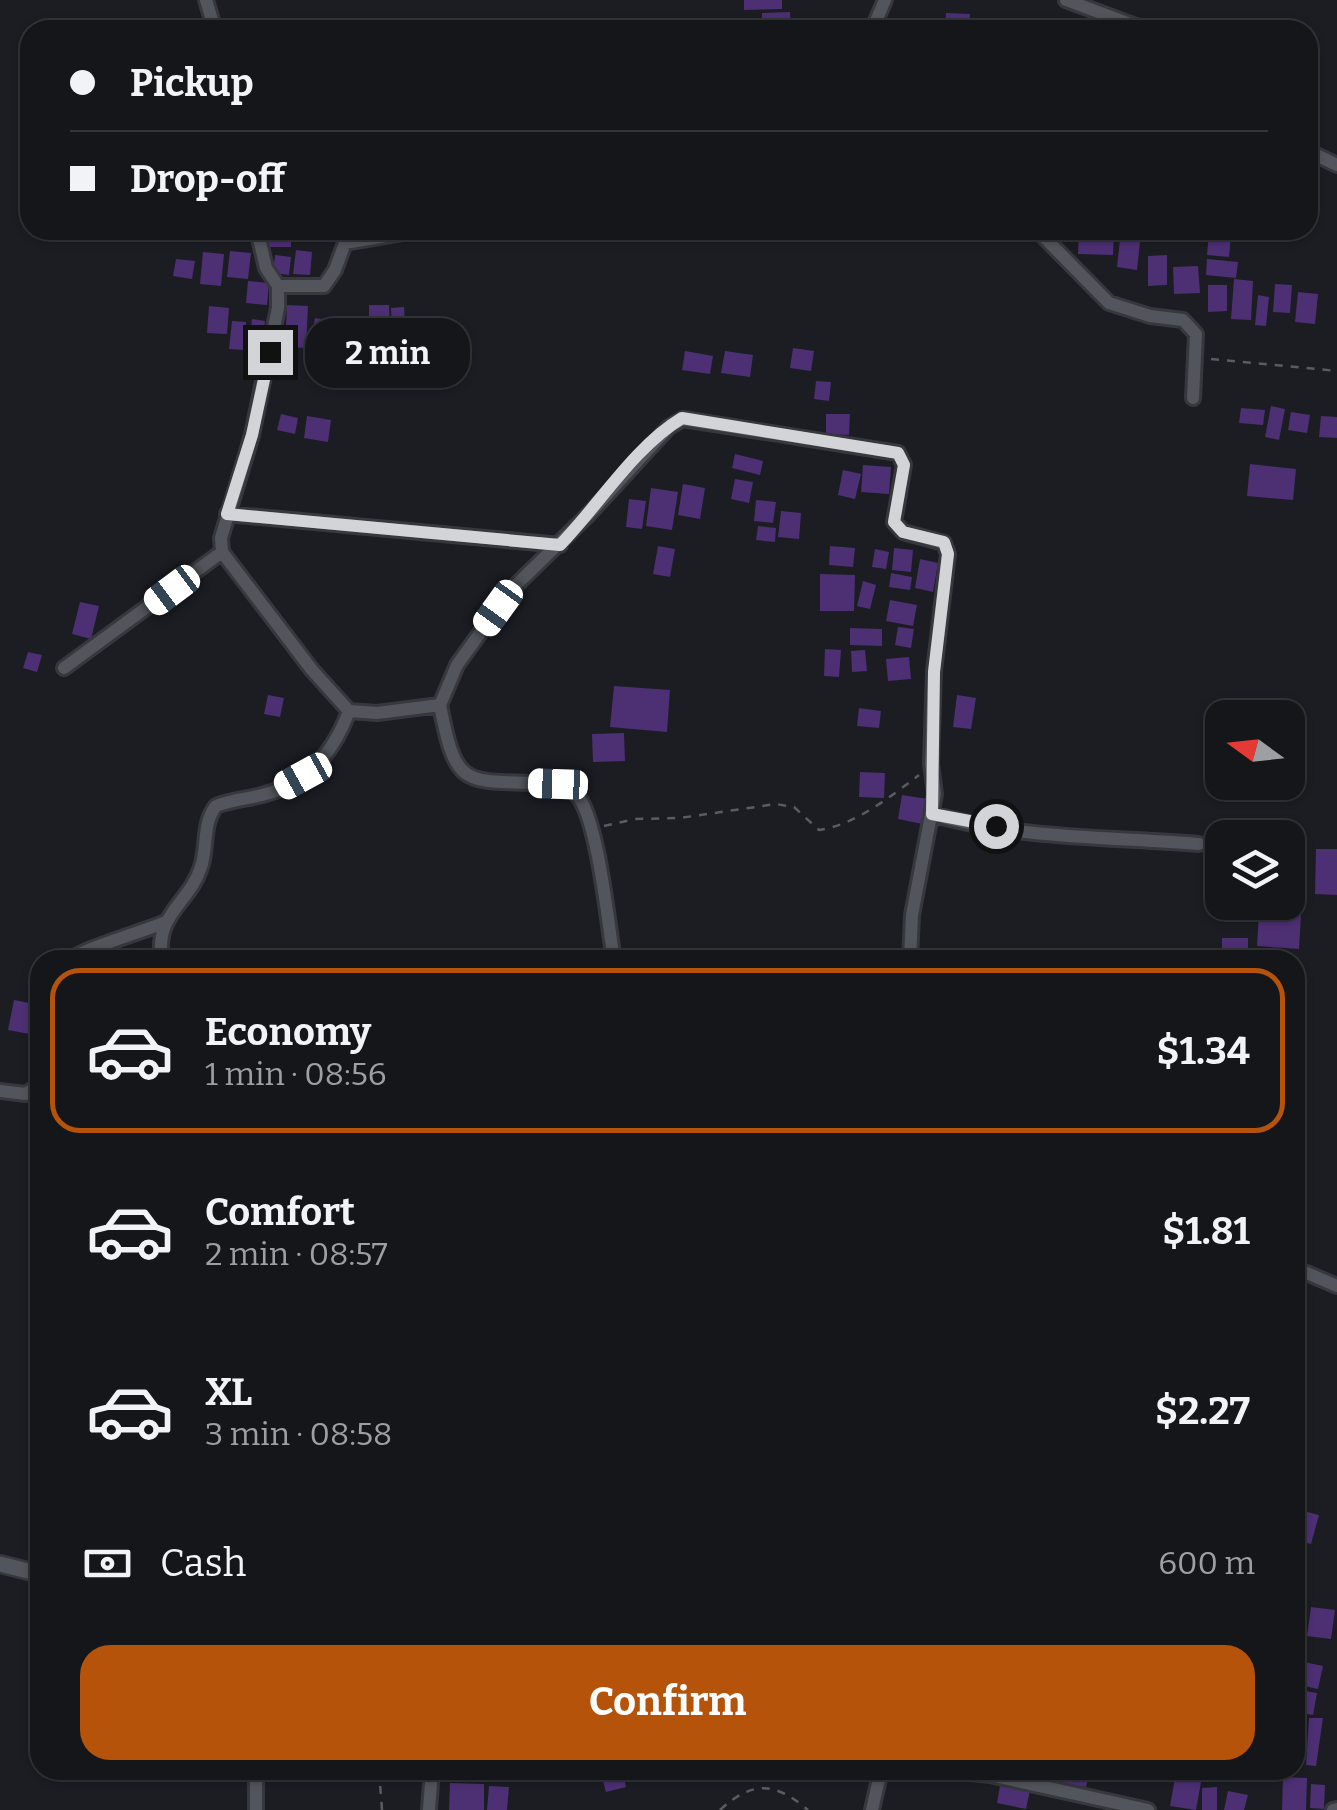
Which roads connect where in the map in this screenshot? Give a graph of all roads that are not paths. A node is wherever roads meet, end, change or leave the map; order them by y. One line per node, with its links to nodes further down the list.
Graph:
1 (1066, 0): 2 (street)
2 (1120, 20)
3 (259, 240): 6 (street)
4 (363, 240): 6 (street)
5 (1048, 240): 7 (street)
6 (278, 286): 8 (street)
7 (1193, 398)
8 (227, 514): 9 (street); 10 (street)
9 (560, 545): 12 (street); 14 (street)
10 (222, 552): 11 (street); 13 (street)
11 (64, 668)
12 (440, 705): 13 (street); 19 (street)
13 (349, 710): 16 (street)
14 (932, 814): 15 (street); 20 (street)
15 (1199, 844)
16 (166, 922): 17 (street); 18 (street)
17 (89, 950)
18 (161, 950)
19 (612, 950)
20 (910, 950)
21 (0, 1091): 22 (street)
22 (30, 1091)
23 (1305, 1273): 24 (street)
24 (1337, 1286)
25 (0, 1564): 26 (street)
26 (30, 1572)
27 (256, 1780): 31 (street)
28 (431, 1780): 32 (street)
29 (878, 1780): 33 (street)
30 (1016, 1780): 34 (street)
31 (256, 1810)
32 (429, 1810)
33 (872, 1810)
34 (1148, 1810)

